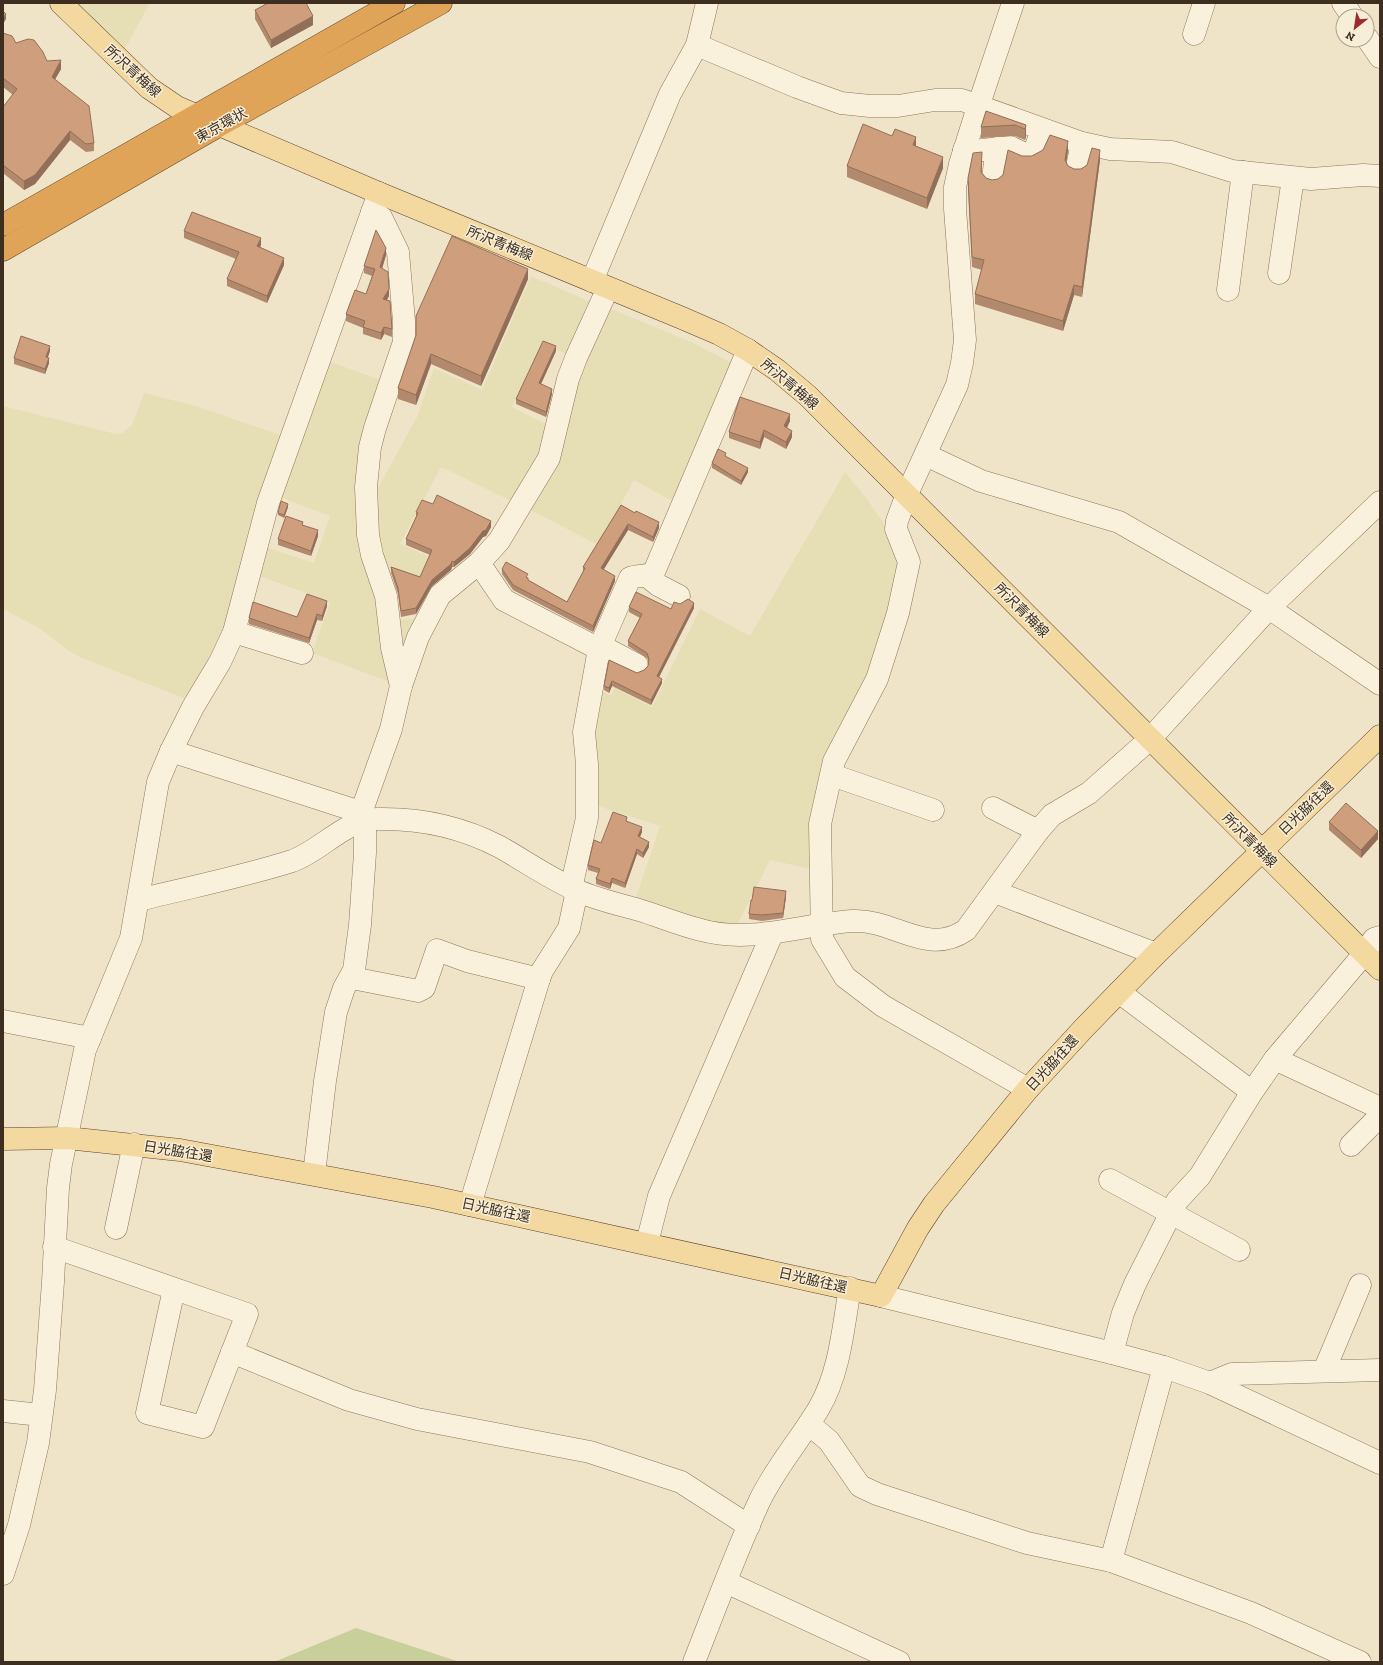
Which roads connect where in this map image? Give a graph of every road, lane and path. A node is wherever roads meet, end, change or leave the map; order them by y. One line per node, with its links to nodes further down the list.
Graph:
1 (61, 3): 12 (main road, 所沢青梅線)
2 (394, 3): 12 (highway, 東京環状)
3 (441, 3): 13 (highway, 東京環状)
4 (707, 3): 8 (street)
5 (1013, 3): 11 (street)
6 (1204, 3): 7 (street)
7 (1194, 34)
8 (697, 45): 11 (street); 27 (street)
9 (1374, 48): 10 (street)
10 (1380, 57)
11 (978, 107): 14 (street); 17 (street)
12 (194, 115): 13 (main road, 所沢青梅線); 24 (highway, 東京環状)
13 (220, 125): 23 (main road, 所沢青梅線); 25 (highway, 東京環状)
14 (1042, 130): 15 (street); 16 (street)
15 (1082, 144): 18 (street); 19 (street)
16 (997, 148): 17 (street); 21 (street)
17 (964, 150): 30 (street)
18 (1077, 167)
19 (1243, 172): 22 (street); 28 (street)
20 (1380, 176): 22 (street)
21 (993, 178)
22 (1293, 178): 26 (street)
23 (375, 202): 27 (main road, 所沢青梅線); 37 (street); 42 (street)
24 (3, 225)
25 (3, 250)
26 (1279, 273)
27 (600, 284): 29 (main road, 所沢青梅線); 33 (street)
28 (1228, 290)
29 (748, 350): 31 (main road, 所沢青梅線); 34 (street)
30 (926, 455): 31 (street); 36 (street)
31 (907, 494): 44 (main road, 所沢青梅線); 46 (street)
32 (1380, 502): 36 (street)
33 (479, 563): 38 (street); 42 (street)
34 (647, 576): 35 (street); 38 (street)
35 (679, 596)
36 (1269, 608): 41 (street); 44 (street)
37 (234, 632): 39 (street); 45 (street)
38 (600, 648): 40 (street); 52 (street)
39 (302, 653)
40 (637, 665)
41 (1380, 684)
42 (400, 686): 49 (street)
43 (1380, 736): 51 (main road, 日光脇往還)
44 (1150, 739): 50 (street); 51 (main road, 所沢青梅線)
45 (171, 751): 49 (street); 54 (street)
46 (832, 775): 48 (street); 55 (street)
47 (993, 808): 50 (street)
48 (933, 810)
49 (361, 819): 52 (street); 54 (street); 61 (street)
50 (1038, 831): 53 (street)
51 (1261, 851): 58 (main road, 日光脇往還); 59 (main road, 所沢青梅線)
52 (574, 889): 56 (street); 62 (street)
53 (995, 892): 55 (street); 58 (street)
54 (139, 900): 65 (street)
55 (822, 926): 56 (street); 67 (street)
56 (772, 934): 80 (street)
57 (1380, 937): 59 (street)
58 (1156, 954): 63 (main road, 日光脇往還)
59 (1364, 954): 60 (main road, 所沢青梅線); 66 (street)
60 (1380, 969)
61 (352, 978): 62 (street); 75 (street)
62 (539, 979): 77 (street)
63 (1119, 992): 67 (main road, 日光脇往還); 68 (street)
64 (3, 1021): 65 (street)
65 (90, 1038): 71 (street)
66 (1275, 1059): 68 (street); 69 (street)
67 (1028, 1089): 86 (main road, 日光脇往還)
68 (1252, 1092): 78 (street)
69 (1380, 1108)
70 (1380, 1116): 74 (street)
71 (67, 1138): 72 (main road, 日光脇往還); 73 (main road, 日光脇往還); 81 (street)
72 (3, 1139)
73 (134, 1144): 75 (main road, 日光脇往還); 79 (street)
74 (1350, 1145)
75 (314, 1174): 77 (main road, 日光脇往還)
76 (1110, 1180): 78 (street)
77 (470, 1205): 80 (main road, 日光脇往還)
78 (1171, 1213): 82 (street); 88 (street)
79 (116, 1228)
80 (647, 1243): 84 (main road, 日光脇往還)
81 (54, 1248): 85 (street); 94 (street)
82 (1239, 1250)
83 (1360, 1285): 91 (street)
84 (850, 1288): 86 (main road, 日光脇往還); 95 (street)
85 (174, 1290): 87 (street); 87 (street)
86 (881, 1296): 88 (street)
87 (232, 1352): 97 (street)
88 (1112, 1353): 89 (street)
89 (1164, 1367): 92 (street); 98 (street)
90 (1380, 1370): 91 (street)
91 (1324, 1371): 92 (street)
92 (1210, 1383): 96 (street)
93 (3, 1411): 94 (street)
94 (41, 1416): 99 (street)
95 (809, 1424): 97 (street); 98 (street)
96 (1380, 1464)
97 (749, 1526): 100 (street)
98 (1111, 1561): 103 (street)
99 (3, 1574)
100 (726, 1582): 101 (street); 102 (street)
101 (694, 1662)
102 (899, 1662)
103 (1360, 1662)

